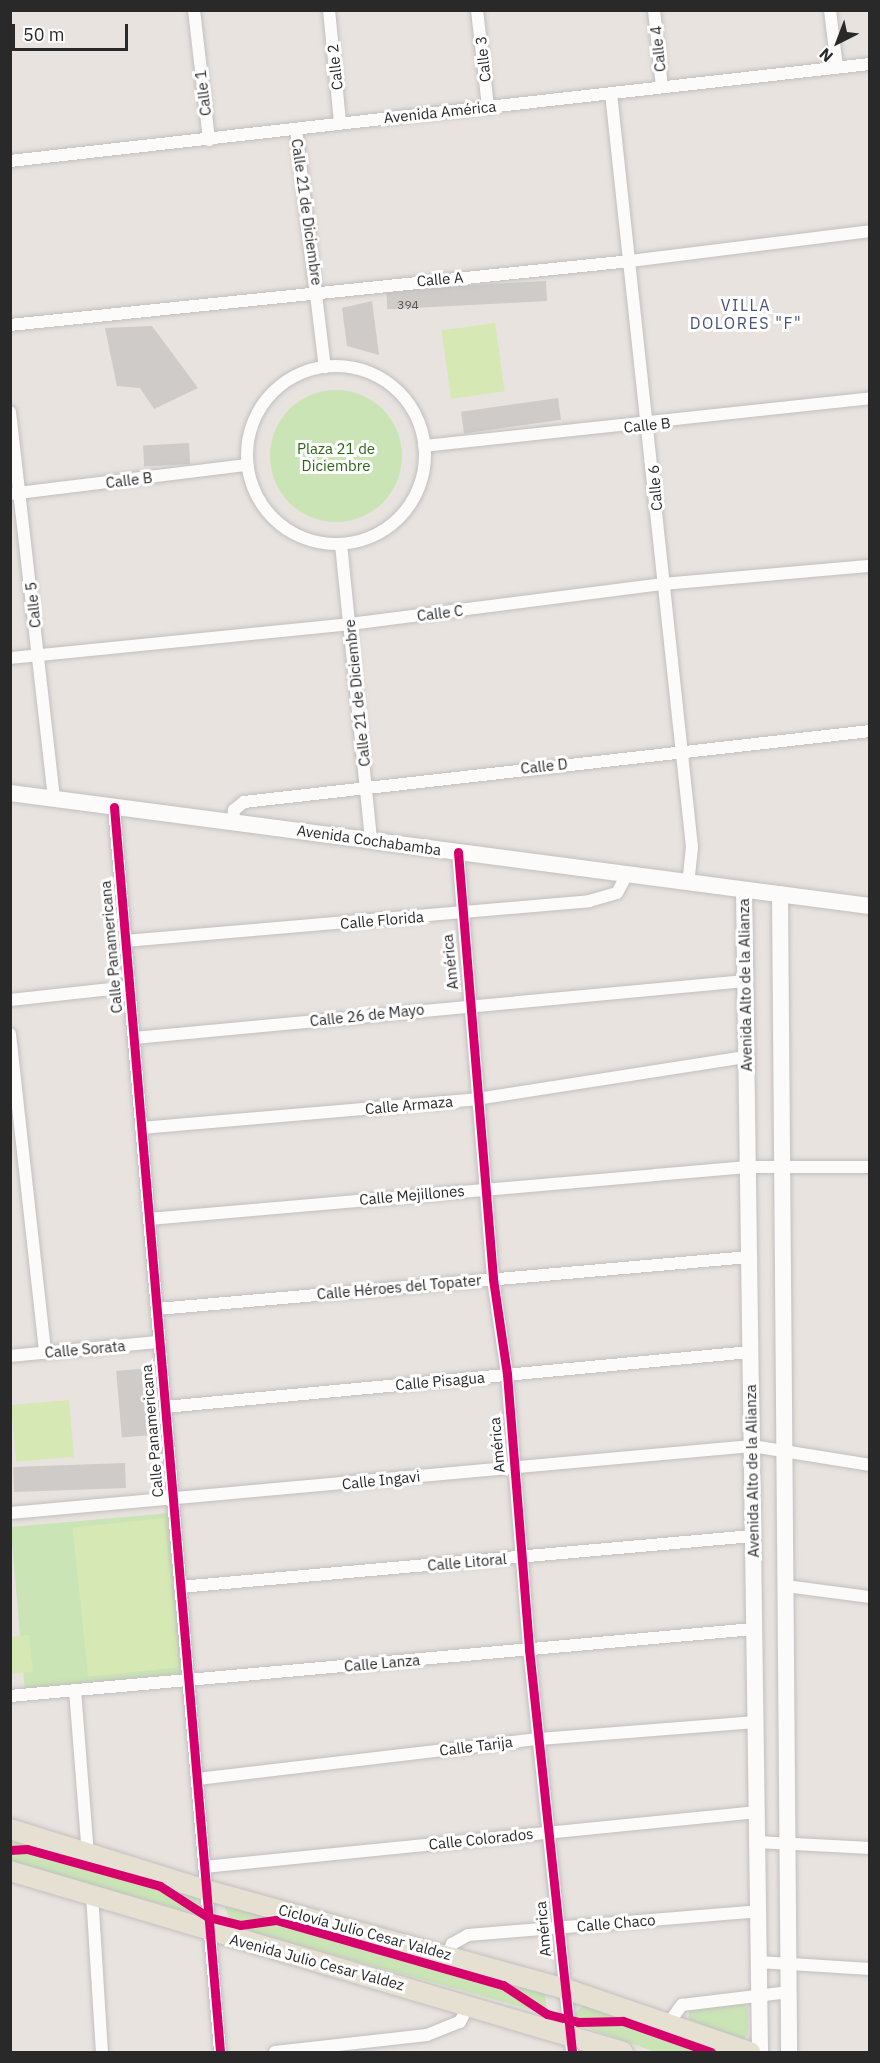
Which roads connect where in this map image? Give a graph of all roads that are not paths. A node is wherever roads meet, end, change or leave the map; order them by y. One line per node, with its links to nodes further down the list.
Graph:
1 (194, 10): 13 (street, Calle 1)
2 (329, 10): 11 (street, Calle 2)
3 (477, 10): 10 (street, Calle 3)
4 (654, 10): 8 (street, Calle 4)
5 (830, 10): 7 (street)
6 (870, 64): 7 (street, Avenida América)
7 (837, 68): 8 (street, Avenida América)
8 (662, 87): 9 (street, Avenida América)
9 (610, 93): 10 (street, Avenida América); 16 (street, Calle 6)
10 (488, 107): 11 (street, Avenida América)
11 (340, 123): 12 (street, Avenida América)
12 (296, 129): 13 (street, Avenida América); 17 (street, Calle 21 de Diciembre)
13 (209, 140): 14 (street, Avenida América)
14 (10, 161)
15 (870, 231): 16 (street, Calle A)
16 (630, 261): 17 (street, Calle A); 22 (street, Calle 6)
17 (318, 291): 18 (street, Calle A); 19 (street, Calle 21 de Diciembre)
18 (10, 325)
19 (326, 367): 23 (street); 24 (street)
20 (870, 398): 22 (street, Calle B)
21 (10, 412): 25 (street, Calle 5)
22 (650, 425): 23 (street, Calle B); 28 (street, Calle 6)
23 (424, 446): 26 (street)
24 (247, 465): 25 (street, Calle B); 26 (street)
25 (15, 494): 30 (street, Calle 5)
26 (342, 544): 29 (street, Calle 21 de Diciembre)
27 (870, 566): 28 (street, Calle C)
28 (663, 584): 29 (street, Calle C); 33 (street, Calle 6)
29 (350, 624): 30 (street, Calle C); 34 (street, Calle 21 de Diciembre)
30 (38, 655): 31 (street, Calle C); 36 (street, Calle 5)
31 (10, 658)
32 (870, 731): 33 (street, Calle D)
33 (682, 751): 34 (street, Calle D); 42 (street, Calle 6)
34 (366, 785): 38 (street, Calle D); 39 (street, Calle 21 de Diciembre)
35 (10, 793): 36 (street, Avenida Cochabamba)
36 (54, 799): 37 (street, Avenida Cochabamba)
37 (114, 807): 38 (street, Avenida Cochabamba); 47 (street, Calle Panamericana)
38 (233, 822): 39 (street, Avenida Cochabamba)
39 (371, 841): 40 (street, Avenida Cochabamba)
40 (458, 852): 41 (street, Avenida Cochabamba); 46 (street, América)
41 (627, 874): 42 (street, Avenida Cochabamba); 46 (street, Calle Florida)
42 (688, 883): 43 (street, Avenida Cochabamba)
43 (744, 890): 44 (street, Avenida Cochabamba); 48 (street, Avenida Alto de la Alianza)
44 (780, 894): 45 (street, Avenida Cochabamba); 59 (street)
45 (870, 906)
46 (460, 913): 47 (street, Calle Florida); 51 (street, América)
47 (125, 941): 49 (street, Calle Panamericana)
48 (745, 981): 51 (street, Calle 26 de Mayo); 54 (street, Avenida Alto de la Alianza)
49 (129, 987): 50 (street); 53 (street, Calle Panamericana)
50 (10, 1000)
51 (469, 1004): 53 (street, Calle 26 de Mayo); 55 (street, América)
52 (10, 1034): 67 (street)
53 (134, 1038): 56 (street, Calle Panamericana)
54 (746, 1057): 55 (street, Calle Armaza); 57 (street, Avenida Alto de la Alianza)
55 (477, 1099): 56 (street, Calle Armaza); 60 (street, América)
56 (141, 1128): 61 (street, Calle Panamericana)
57 (748, 1167): 59 (street, Calle Mejillones); 60 (street, Calle Mejillones); 62 (street, Avenida Alto de la Alianza)
58 (870, 1167): 59 (street, Calle Mejillones)
59 (782, 1168): 72 (street)
60 (486, 1188): 61 (street, Calle Mejillones); 63 (street, América)
61 (149, 1219): 64 (street, Calle Panamericana)
62 (749, 1257): 63 (street, Calle Héroes del Topater); 66 (street, Avenida Alto de la Alianza)
63 (493, 1279): 64 (street, Calle Héroes del Topater); 69 (street, América)
64 (157, 1309): 65 (street, Calle Panamericana)
65 (159, 1342): 67 (street, Calle Sorata); 70 (street, Calle Panamericana)
66 (750, 1352): 69 (street, Calle Pisagua); 71 (street, Avenida Alto de la Alianza)
67 (45, 1353): 68 (street, Calle Sorata)
68 (10, 1356)
69 (507, 1374): 70 (street, Calle Pisagua); 74 (street, América)
70 (165, 1407): 75 (street, Calle Panamericana)
71 (752, 1446): 72 (street, Calle Ingavi); 74 (street, Calle Ingavi); 77 (street, Avenida Alto de la Alianza)
72 (784, 1452): 73 (street, Calle Ingavi); 79 (street)
73 (870, 1465)
74 (514, 1466): 75 (street, Calle Ingavi); 78 (street, América)
75 (173, 1500): 76 (street, Calle Ingavi); 80 (street, Calle Panamericana)
76 (10, 1513)
77 (753, 1536): 78 (street, Calle Litoral); 82 (street, Avenida Alto de la Alianza)
78 (521, 1558): 80 (street, Calle Litoral); 83 (street, América)
79 (786, 1586): 81 (street); 94 (street)
80 (180, 1587): 84 (street, Calle Panamericana)
81 (870, 1597)
82 (754, 1629): 83 (street, Calle Lanza); 87 (street, Avenida Alto de la Alianza)
83 (529, 1649): 84 (street, Calle Lanza); 88 (street, América)
84 (188, 1680): 85 (street, Calle Lanza); 89 (street, Calle Panamericana)
85 (75, 1690): 86 (street, Calle Lanza); 96 (street)
86 (10, 1696)
87 (756, 1722): 88 (street, Calle Tarija); 90 (street, Avenida Alto de la Alianza)
88 (539, 1739): 89 (street, Calle Tarija); 92 (street, América)
89 (197, 1779): 97 (street, Calle Panamericana)
90 (757, 1812): 92 (street, Calle Colorados); 93 (street, Avenida Alto de la Alianza)
91 (10, 1829): 96 (main road)
92 (548, 1832): 97 (street, Calle Colorados); 102 (street, América)
93 (757, 1842): 94 (street); 101 (street, Avenida Alto de la Alianza)
94 (788, 1843): 95 (street); 106 (street)
95 (870, 1848)
96 (88, 1854): 99 (main road)
97 (204, 1867): 99 (street, Calle Panamericana)
98 (10, 1871): 100 (main road, Avenida Julio Cesar Valdez)
99 (206, 1890): 103 (street, Calle Panamericana); 104 (main road)
100 (93, 1894): 103 (main road, Avenida Julio Cesar Valdez); 114 (street)
101 (758, 1911): 102 (street, Calle Chaco); 105 (street, Avenida Alto de la Alianza)
102 (558, 1928): 104 (street, Calle Chaco); 108 (street, América)
103 (210, 1932): 111 (main road, Avenida Julio Cesar Valdez); 115 (street, Calle Panamericana)
104 (448, 1954): 108 (main road)
105 (759, 1962): 106 (street); 110 (street, Avenida Alto de la Alianza)
106 (789, 1963): 107 (street); 109 (street)
107 (870, 1969)
108 (563, 1988): 112 (main road); 113 (street, América)
109 (789, 1992): 110 (street); 120 (street)
110 (759, 1994): 112 (street); 119 (street, Avenida Alto de la Alianza)
111 (469, 2004): 113 (main road, Avenida Julio Cesar Valdez); 116 (street)
112 (668, 2024): 118 (main road)
113 (571, 2044): 117 (main road, Avenida Julio Cesar Valdez)
114 (102, 2052)
115 (220, 2052)
116 (275, 2052)
117 (623, 2052)
118 (750, 2052)
119 (760, 2052)
120 (789, 2052)

